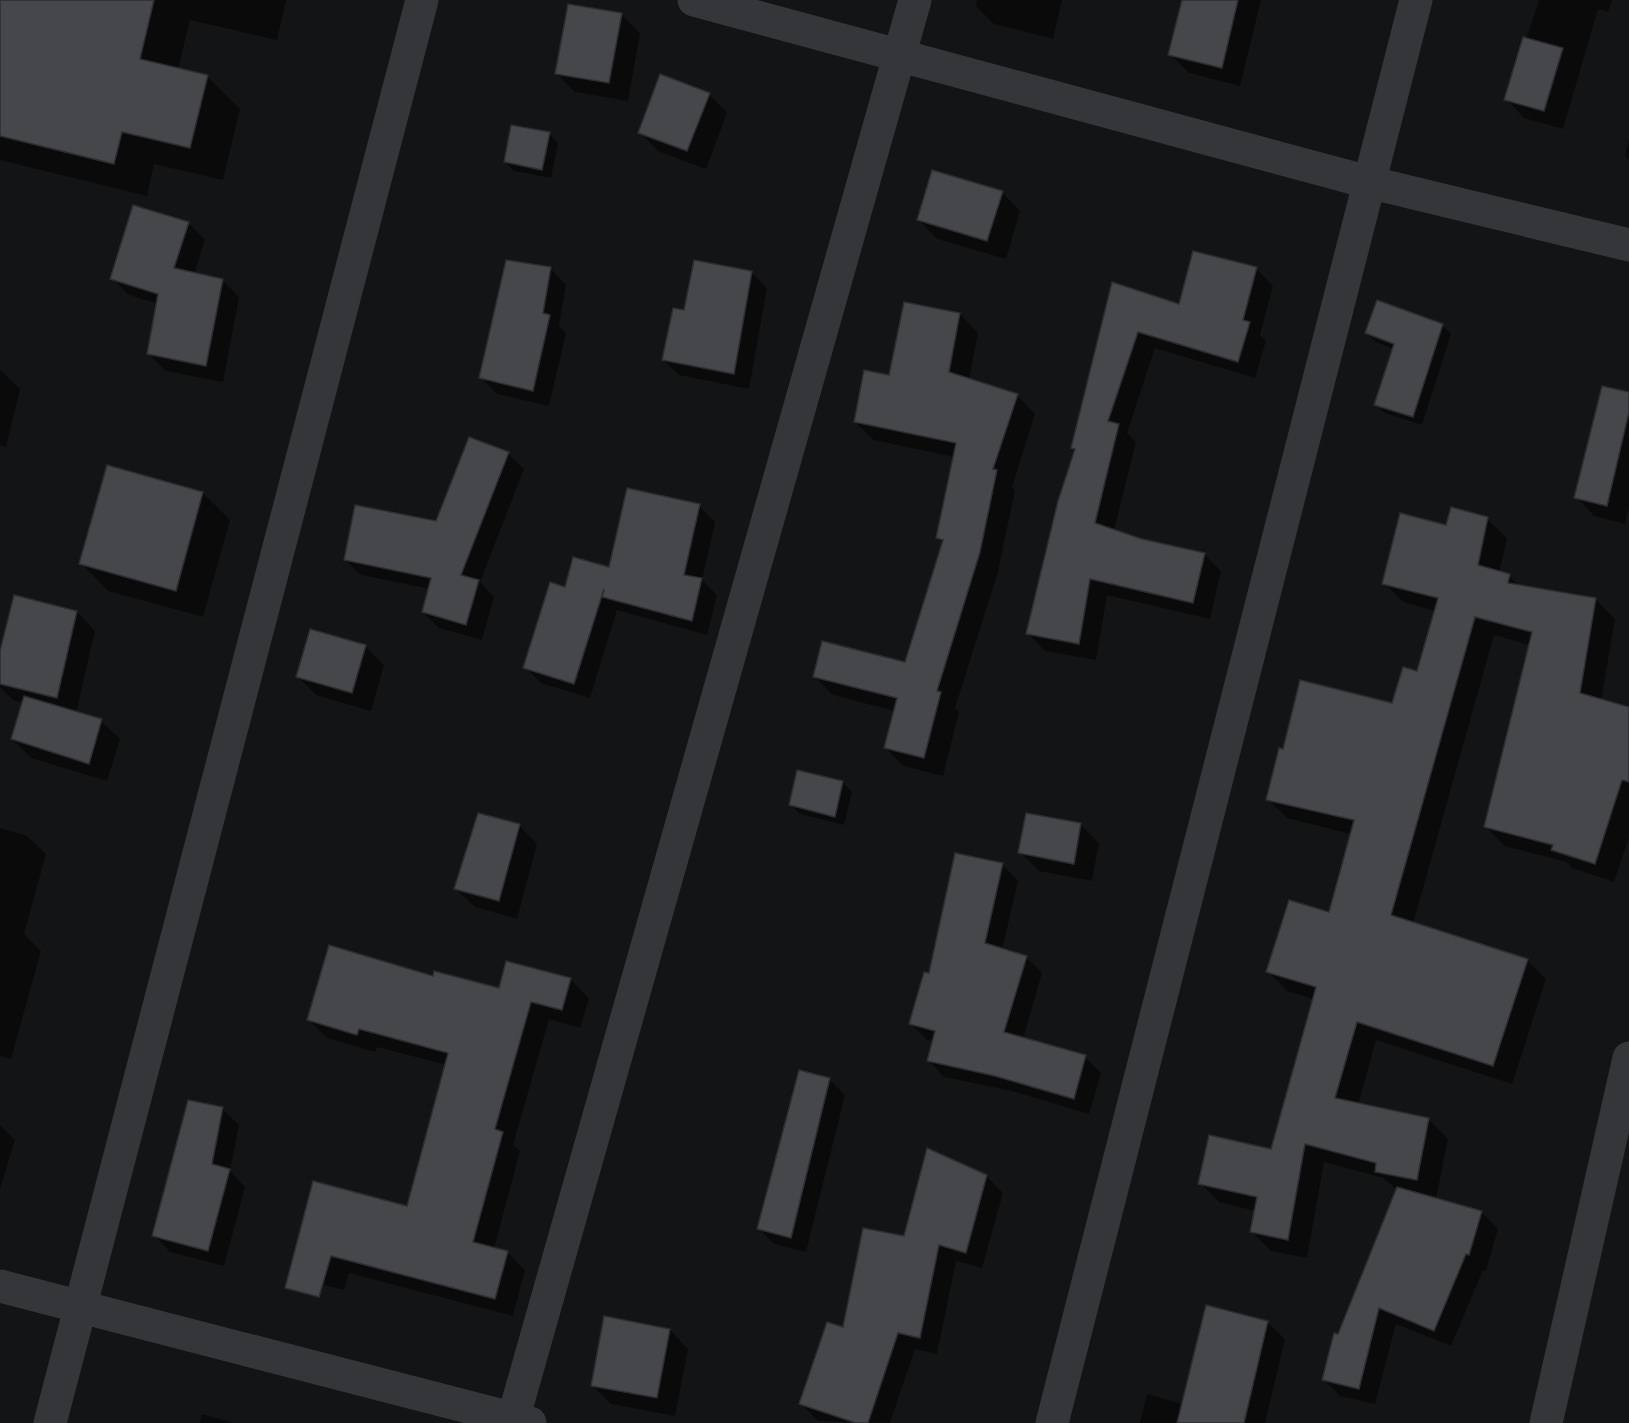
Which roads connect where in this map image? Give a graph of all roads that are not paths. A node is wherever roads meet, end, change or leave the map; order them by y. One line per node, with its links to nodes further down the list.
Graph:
1 (422, 0): 10 (street)
2 (694, 0): 5 (street)
3 (915, 0): 5 (street)
4 (1416, 0): 6 (street)
5 (900, 56): 6 (street); 11 (street)
6 (1368, 182): 7 (street); 13 (street)
7 (1629, 245)
8 (1629, 1058): 14 (street)
9 (0, 1286): 10 (street)
10 (80, 1307): 11 (street); 12 (street)
11 (518, 1422)
12 (50, 1423)
13 (1052, 1423)
14 (1546, 1423)

